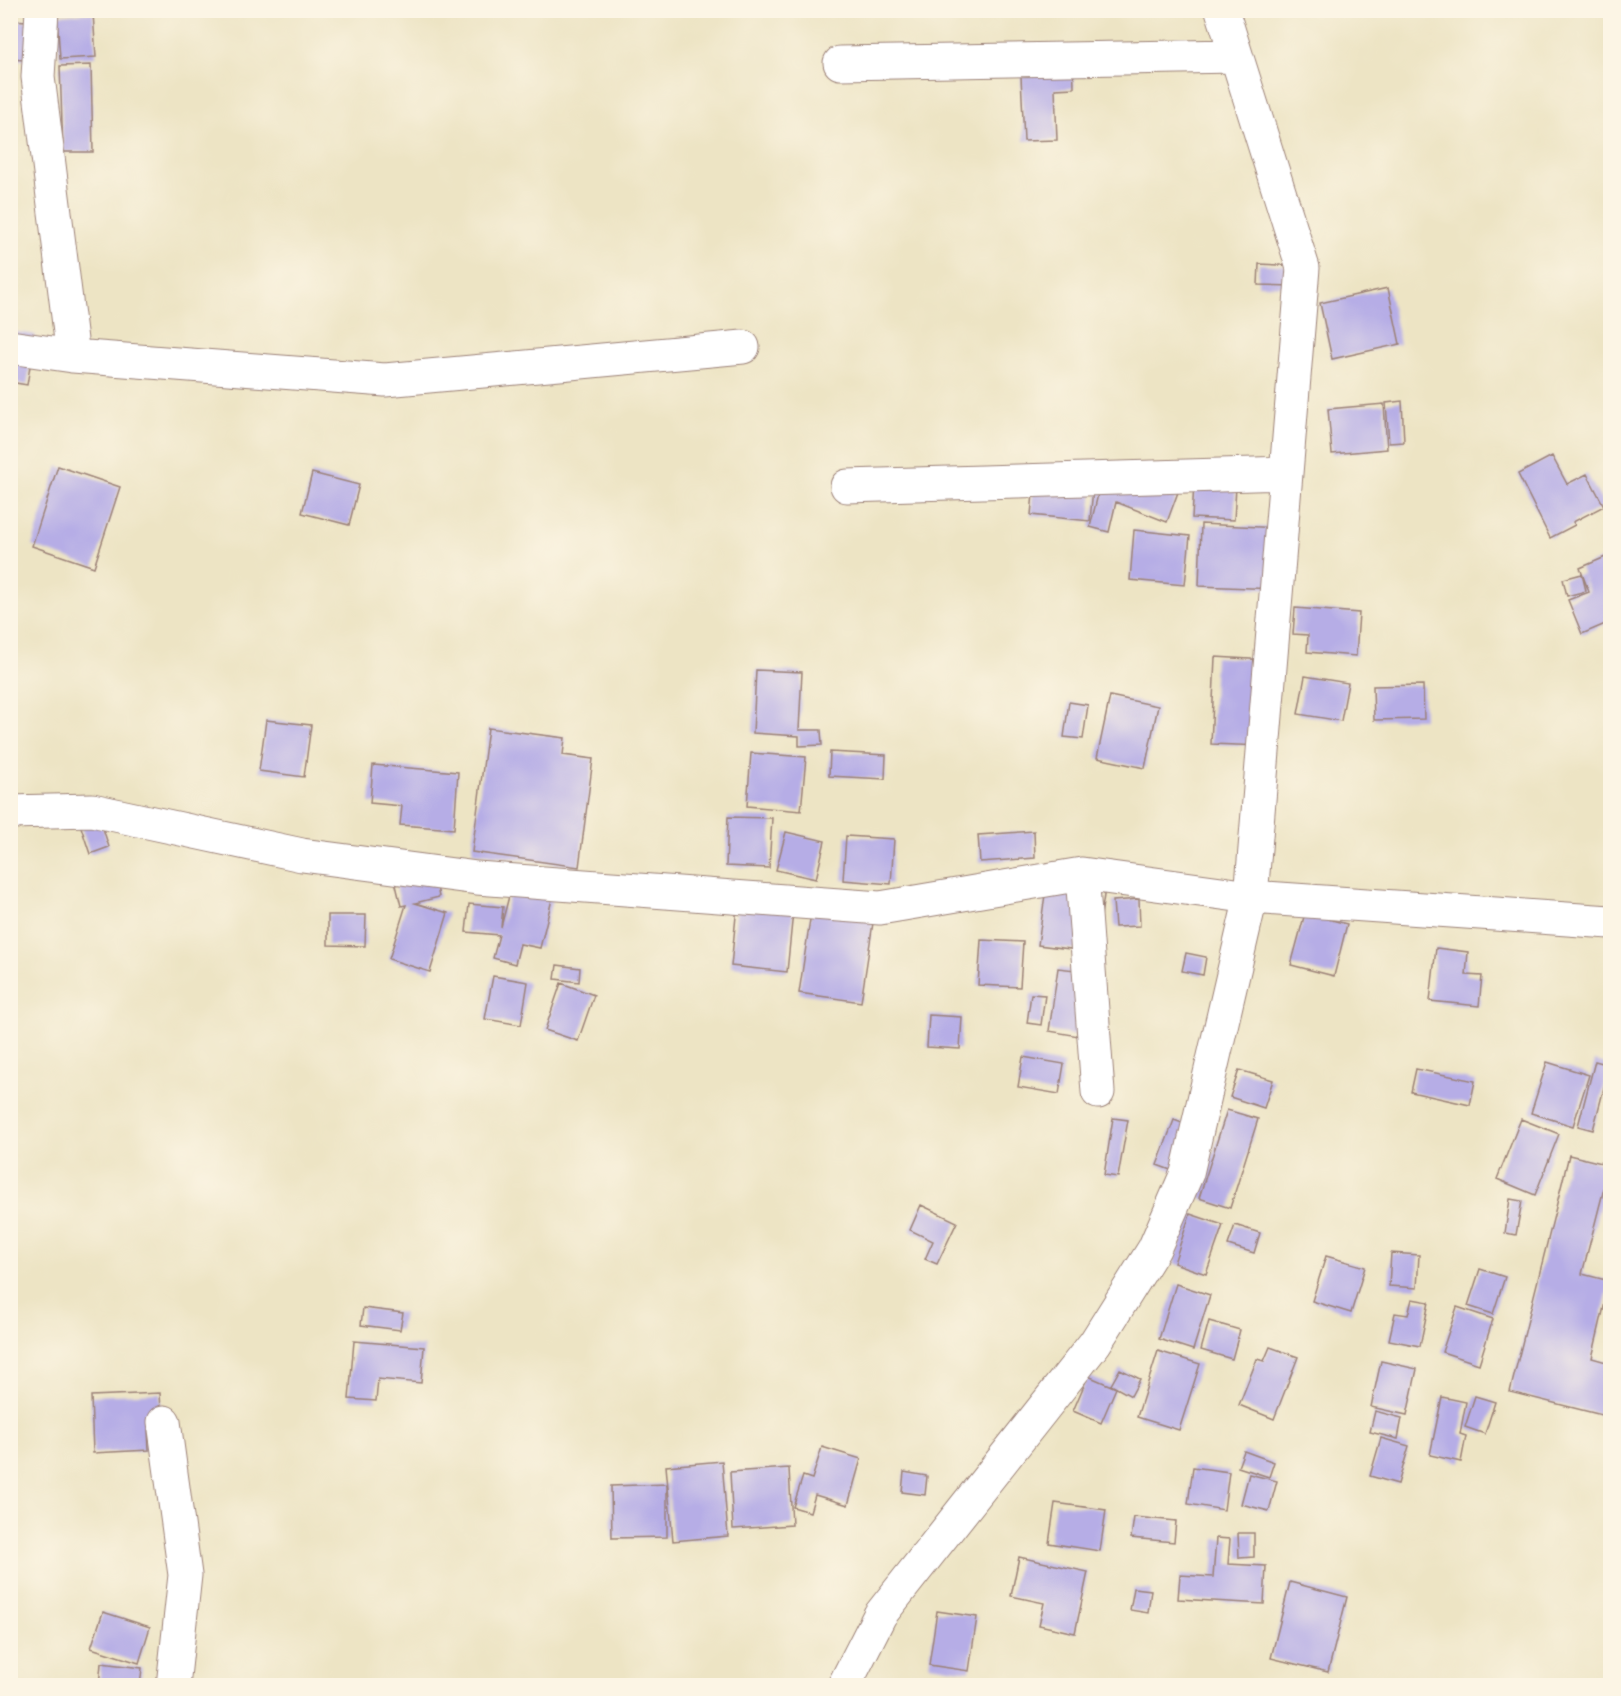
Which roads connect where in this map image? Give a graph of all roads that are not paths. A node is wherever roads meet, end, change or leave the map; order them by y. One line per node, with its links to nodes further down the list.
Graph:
1 (42, 10): 7 (street)
2 (1222, 10): 3 (street)
3 (1236, 56): 4 (street); 8 (street)
4 (840, 63)
5 (10, 347): 7 (street)
6 (743, 347): 7 (street)
7 (73, 356)
8 (1286, 473): 9 (street); 12 (street)
9 (847, 486)
10 (10, 812): 11 (street)
11 (1082, 874): 12 (street); 14 (street)
12 (1251, 897): 13 (street); 17 (street)
13 (1611, 922)
14 (1098, 1092)
15 (164, 1422): 16 (street)
16 (173, 1686)
17 (844, 1686)

